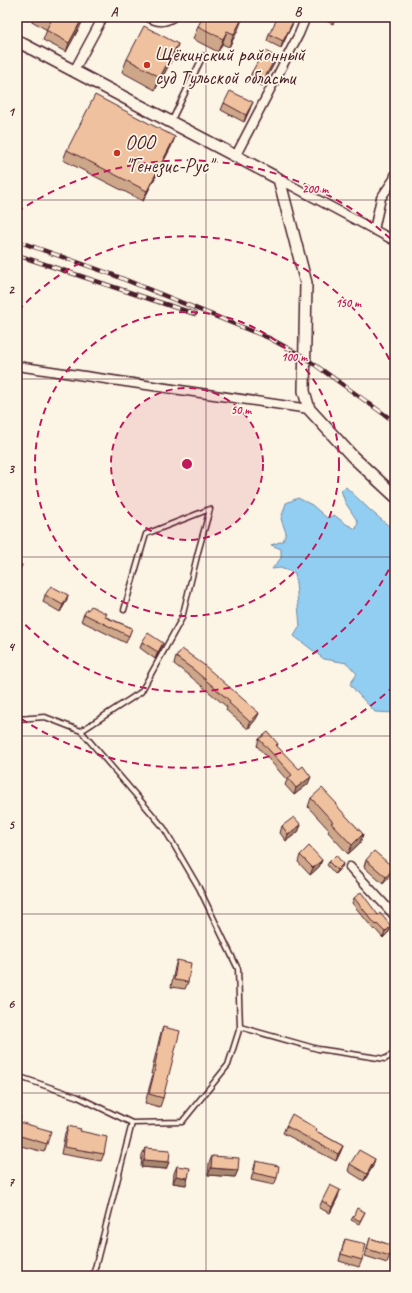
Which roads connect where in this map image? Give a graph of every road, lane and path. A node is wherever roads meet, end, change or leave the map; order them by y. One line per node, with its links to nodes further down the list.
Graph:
1 (103, 17): 7 (street)
2 (148, 17): 3 (street)
3 (173, 17)
4 (306, 17): 9 (street)
5 (17, 41): 7 (street)
6 (202, 56): 8 (lane)
7 (74, 71): 8 (street)
8 (171, 123): 9 (street)
9 (235, 157): 11 (street)
10 (395, 175): 12 (street)
11 (278, 179): 12 (street); 15 (street)
12 (374, 230): 13 (street)
13 (395, 241)
14 (17, 366): 15 (street)
15 (309, 408): 16 (street)
16 (395, 496)
17 (124, 610): 21 (lane)
18 (21, 628): 19 (path)
19 (17, 632)
20 (17, 719): 21 (lane)
21 (81, 731): 24 (lane)
22 (350, 867): 23 (street)
23 (395, 916)
24 (240, 1027): 25 (lane); 27 (lane)
25 (395, 1053)
26 (17, 1076): 27 (lane)
27 (132, 1123): 28 (lane)
28 (93, 1276)

